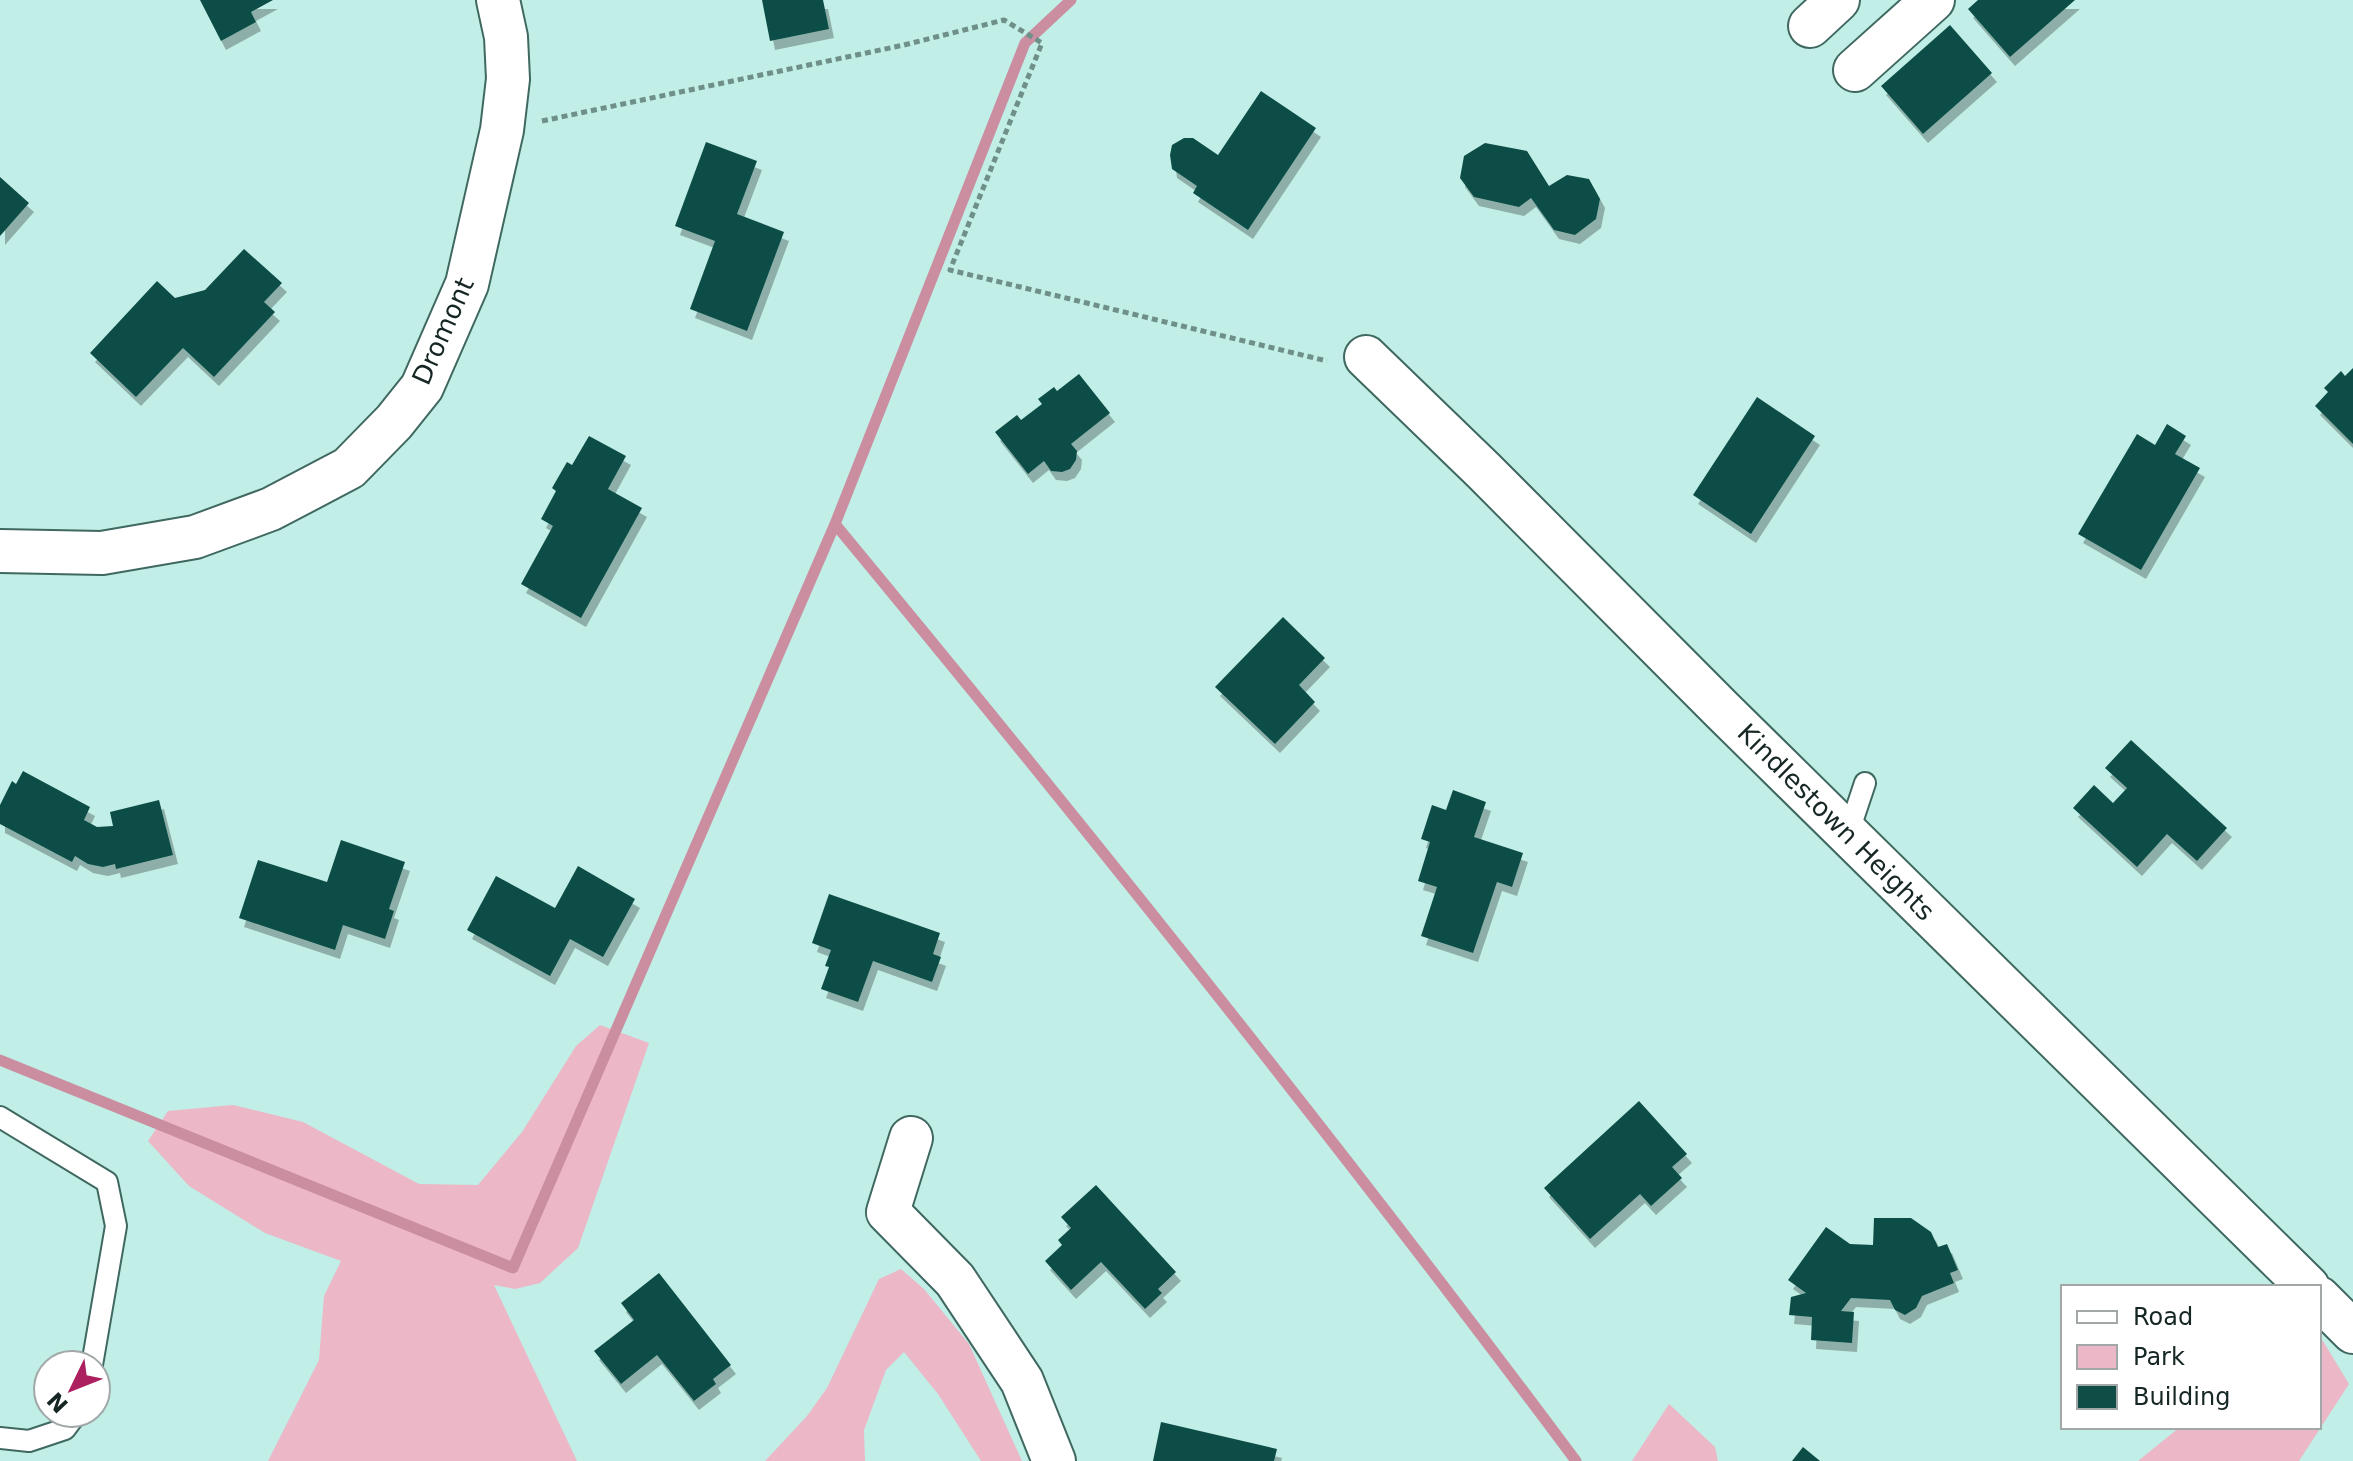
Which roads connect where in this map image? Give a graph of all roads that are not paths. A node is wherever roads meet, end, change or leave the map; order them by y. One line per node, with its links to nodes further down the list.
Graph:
1 (498, 0): 5 (street, Dromont)
2 (1933, 0): 3 (street)
3 (1855, 70)
4 (1366, 357): 7 (street, Kindlestown Heights)
5 (0, 551)
6 (1865, 783): 7 (lane)
7 (1848, 834): 10 (street, Kindlestown Heights)
8 (0, 1117): 13 (lane)
9 (911, 1138): 16 (street)
10 (2306, 1285)
11 (2321, 1300): 12 (street)
12 (2353, 1332)
13 (95, 1349)
14 (65, 1429): 15 (lane)
15 (0, 1438)
16 (1054, 1461)

